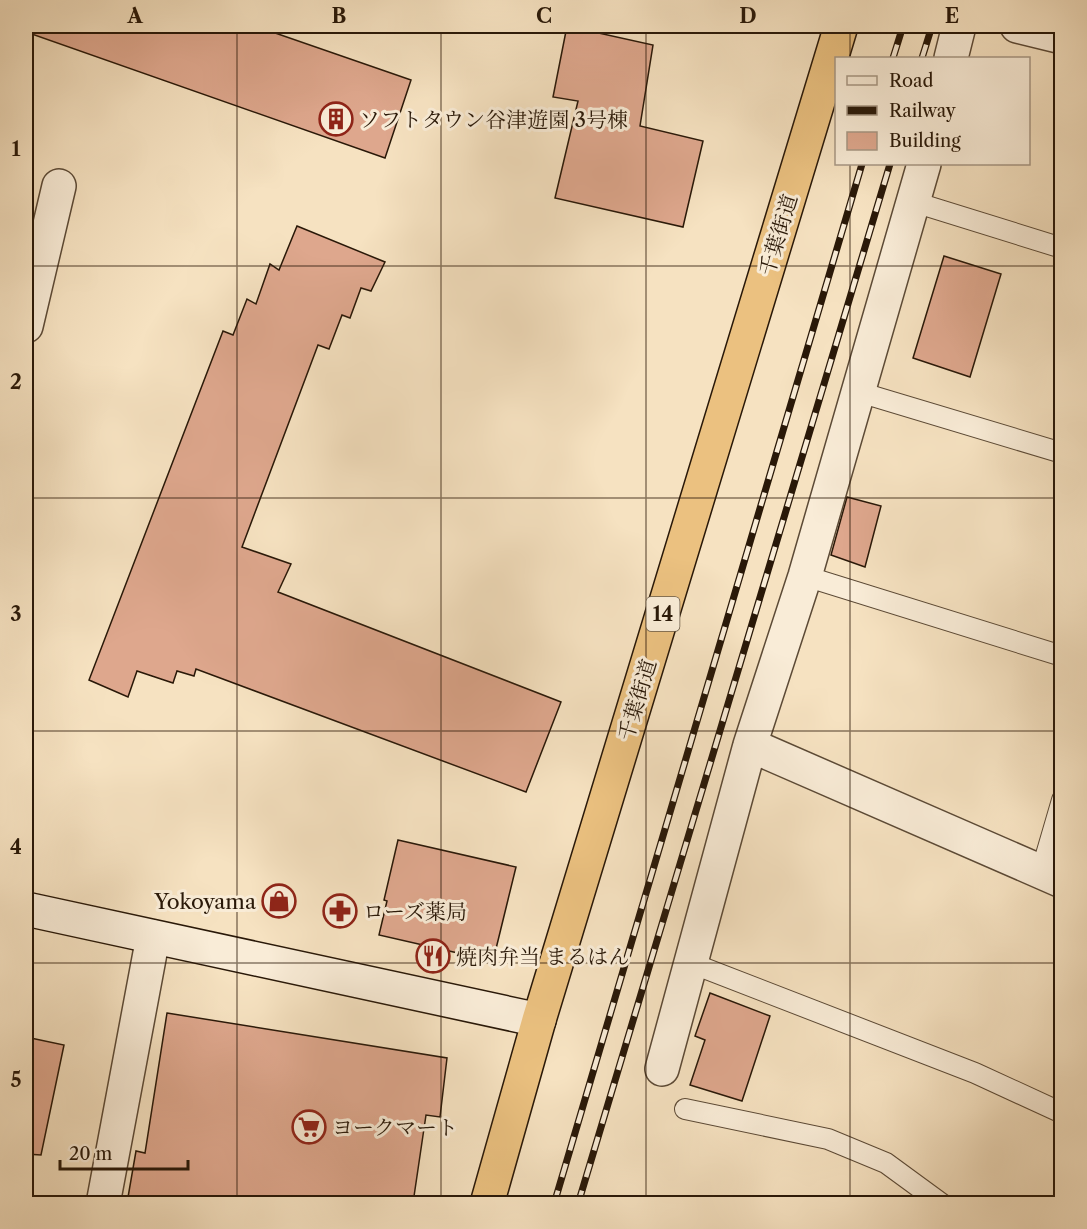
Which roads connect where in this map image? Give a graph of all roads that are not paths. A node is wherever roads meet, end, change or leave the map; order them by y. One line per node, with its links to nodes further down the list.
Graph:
1 (840, 26): 21 (highway, 千葉街道 / 14)
2 (959, 26): 5 (street)
3 (1017, 26): 4 (street)
4 (1062, 37)
5 (951, 57)
6 (924, 165): 8 (street)
7 (59, 186): 10 (street)
8 (914, 202): 9 (lane); 11 (street)
9 (1062, 248)
10 (26, 326)
11 (859, 392): 12 (lane); 13 (street)
12 (1062, 453)
13 (806, 576): 14 (lane); 15 (street)
14 (1062, 656)
15 (750, 745): 17 (street); 20 (street)
16 (1062, 800): 17 (lane)
17 (1051, 877)
18 (26, 909): 19 (street)
19 (153, 937): 21 (street); 25 (street)
20 (691, 963): 22 (street); 24 (lane)
21 (539, 1020): 26 (highway, 千葉街道 / 14)
22 (662, 1069)
23 (685, 1109): 27 (lane)
24 (1062, 1113)
25 (103, 1203)
26 (487, 1203)
27 (942, 1203)

